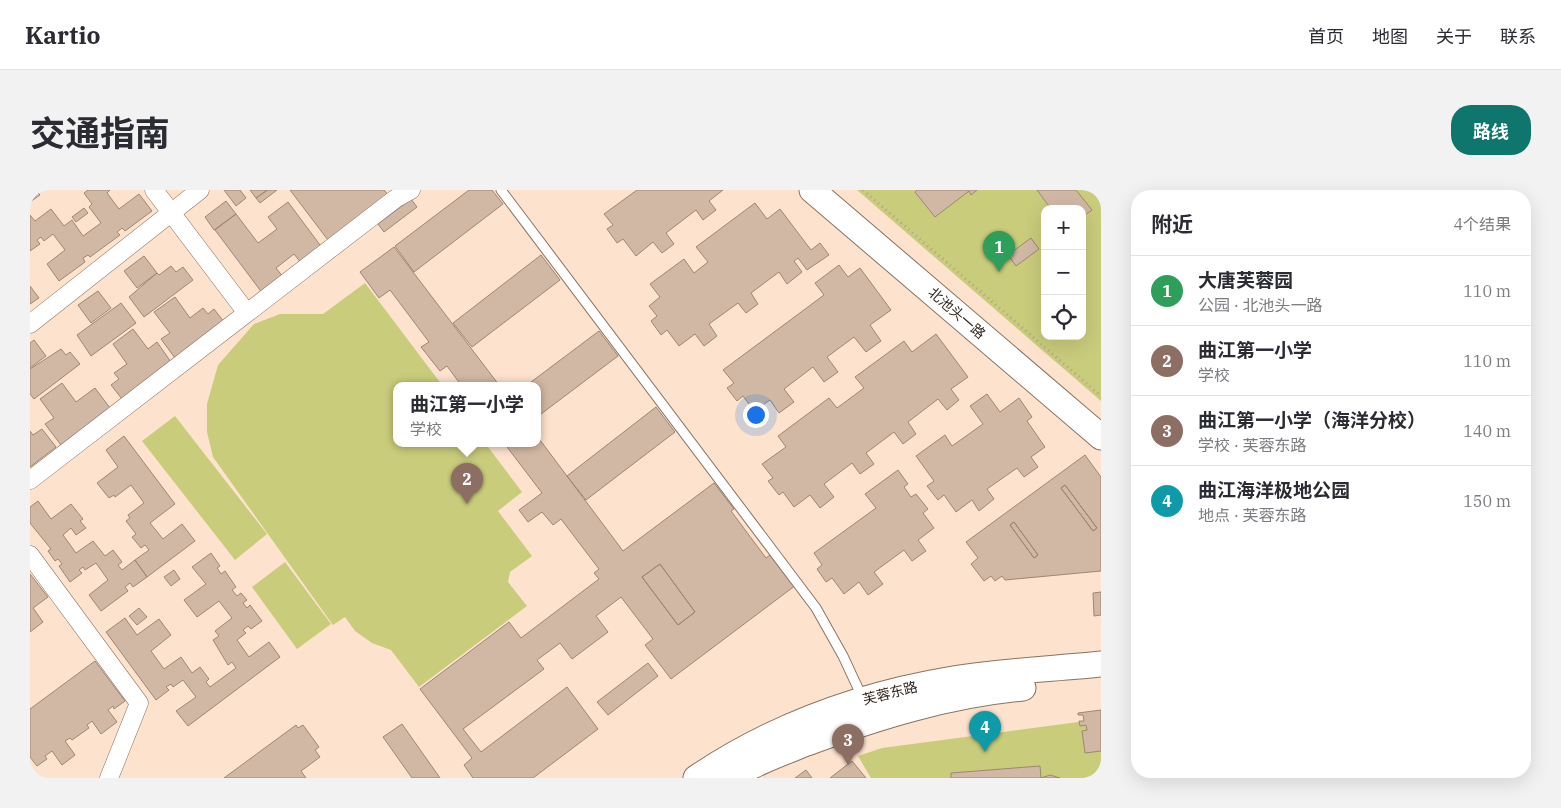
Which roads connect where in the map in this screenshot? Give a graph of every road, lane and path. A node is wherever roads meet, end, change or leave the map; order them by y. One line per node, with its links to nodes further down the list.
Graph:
1 (154, 190): 7 (street)
2 (200, 190): 7 (street)
3 (411, 190): 8 (street)
4 (501, 190): 16 (lane)
5 (812, 190): 11 (main road, 北池头一路)
6 (863, 190): 10 (path)
7 (170, 212): 8 (street); 9 (street)
8 (246, 313): 12 (street)
9 (30, 324)
10 (1101, 396)
11 (1101, 437)
12 (30, 480)
13 (30, 554): 17 (street)
14 (1101, 664): 16 (main road, 芙蓉东路)
15 (1101, 681): 19 (main road, 芙蓉东路)
16 (864, 699): 18 (main road, 芙蓉东路)
17 (109, 778)
18 (696, 778)
19 (730, 778)

